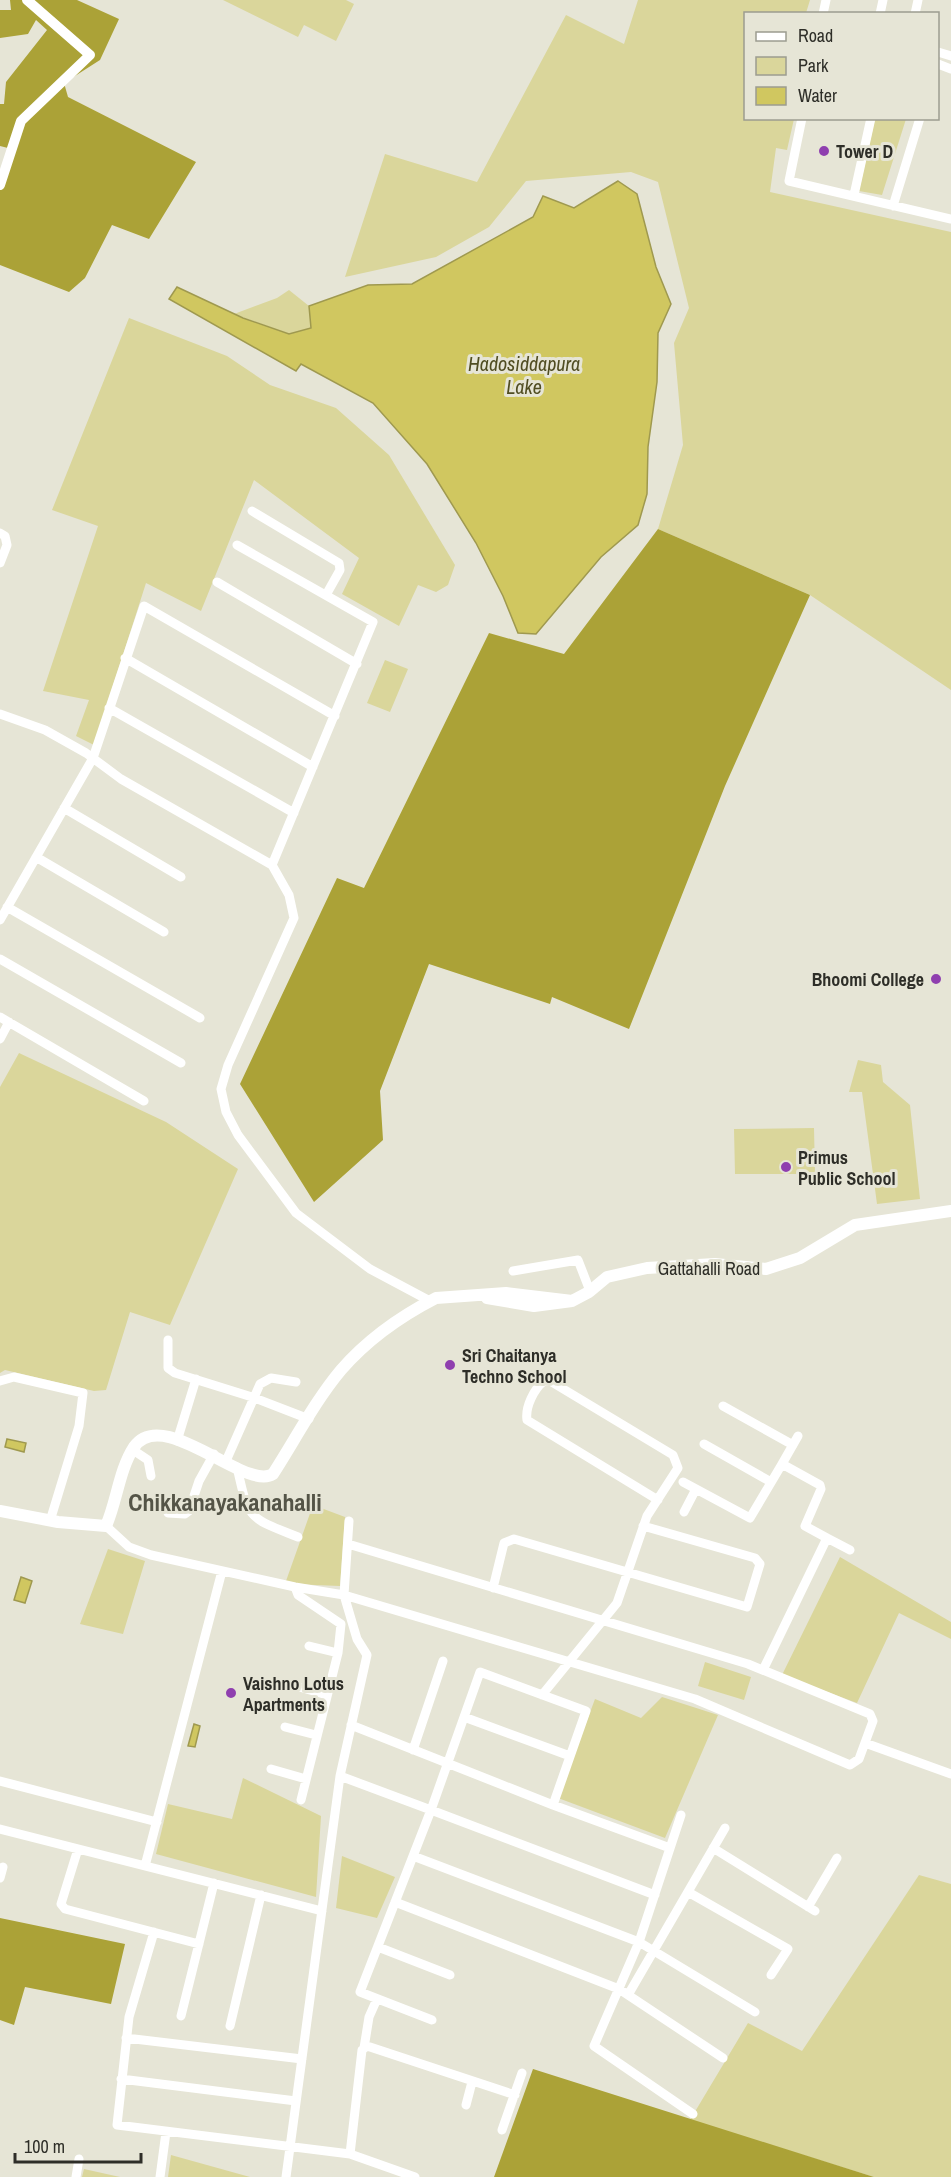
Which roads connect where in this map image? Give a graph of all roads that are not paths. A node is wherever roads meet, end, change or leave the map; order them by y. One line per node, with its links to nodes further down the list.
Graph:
1 (27, 0): 5 (street)
2 (802, 120): 6 (street)
3 (871, 120): 6 (street)
4 (919, 120): 7 (street)
5 (0, 185)
6 (854, 195): 7 (street)
7 (893, 206): 8 (street)
8 (951, 219)
9 (252, 511): 14 (street)
10 (0, 532): 12 (street)
11 (237, 545): 14 (street)
12 (0, 563)
13 (217, 582): 16 (street)
14 (326, 595): 16 (street)
15 (125, 658): 17 (street); 19 (street); 21 (street)
16 (357, 664): 19 (street)
17 (109, 708): 20 (street); 23 (street)
18 (0, 714): 20 (street)
19 (335, 716): 21 (street)
20 (93, 758): 22 (street); 25 (street)
21 (313, 767): 23 (street)
22 (64, 808): 24 (street); 26 (street)
23 (294, 813): 25 (street)
24 (36, 857): 27 (street); 29 (street)
25 (272, 865): 40 (street)
26 (181, 877)
27 (8, 907): 28 (street); 32 (street)
28 (0, 920)
29 (164, 932)
30 (0, 959): 35 (street)
31 (0, 1017): 33 (street)
32 (200, 1018)
33 (9, 1023): 34 (street); 36 (street)
34 (0, 1039)
35 (181, 1063)
36 (144, 1101)
37 (951, 1211): 39 (main road, Gattahalli Road)
38 (513, 1272): 39 (street)
39 (590, 1291): 40 (main road, Gattahalli Road)
40 (430, 1301): 47 (main road)
41 (168, 1340): 42 (street)
42 (196, 1379): 45 (street); 48 (street)
43 (0, 1381): 62 (street)
44 (296, 1382): 45 (street)
45 (252, 1397): 47 (street); 52 (street)
46 (723, 1406): 53 (street)
47 (309, 1419): 52 (main road)
48 (177, 1441): 50 (main road); 51 (main road)
49 (704, 1444): 56 (street)
50 (133, 1450): 54 (street); 64 (main road)
51 (214, 1454): 52 (main road); 61 (street)
52 (231, 1464): 66 (street)
53 (782, 1464): 56 (street); 67 (street)
54 (151, 1476)
55 (683, 1482): 57 (street)
56 (771, 1482): 57 (street)
57 (696, 1489): 60 (street)
58 (658, 1500): 58 (street); 65 (street)
59 (0, 1511): 62 (main road)
60 (684, 1512)
61 (168, 1513)
62 (50, 1521): 64 (main road)
63 (349, 1521): 68 (street)
64 (106, 1526): 70 (street)
65 (643, 1526): 71 (street); 71 (street)
66 (298, 1537)
67 (827, 1538): 69 (street); 80 (street)
68 (348, 1544): 73 (street); 74 (street)
69 (850, 1550)
70 (222, 1571): 72 (street); 101 (street)
71 (627, 1574): 73 (street); 75 (street)
72 (295, 1587): 74 (street); 77 (street)
73 (492, 1588): 75 (street)
74 (344, 1595): 78 (street); 85 (street)
75 (603, 1620): 78 (street); 80 (street)
76 (309, 1646): 77 (street)
77 (338, 1653): 82 (street)
78 (570, 1660): 83 (street); 88 (street)
79 (443, 1661): 89 (street)
80 (763, 1670): 88 (street)
81 (296, 1686): 82 (street)
82 (327, 1695): 87 (street)
83 (542, 1695): 84 (street); 90 (street)
84 (464, 1717): 90 (street); 91 (street)
85 (351, 1725): 89 (street); 94 (street)
86 (285, 1727): 87 (street)
87 (316, 1735): 95 (street)
88 (865, 1743): 93 (street)
89 (413, 1750): 91 (street)
90 (570, 1756): 98 (street)
91 (448, 1764): 98 (street); 99 (street)
92 (271, 1769): 95 (street)
93 (951, 1774)
94 (340, 1776): 99 (street); 117 (street)
95 (306, 1779): 97 (street)
96 (0, 1781): 101 (street)
97 (301, 1800)
98 (553, 1804): 104 (street)
99 (431, 1810): 107 (street); 115 (street)
100 (681, 1815): 104 (street)
101 (157, 1822): 109 (street)
102 (725, 1828): 105 (street)
103 (0, 1829): 106 (street)
104 (670, 1848): 115 (street)
105 (713, 1848): 108 (street); 113 (street)
106 (78, 1849): 109 (street); 118 (street)
107 (413, 1856): 116 (street); 119 (street)
108 (837, 1858)
109 (145, 1866): 112 (street)
110 (3, 1867): 111 (street)
111 (0, 1878)
112 (214, 1884): 114 (street); 120 (street)
113 (688, 1892): 122 (street); 124 (street)
114 (261, 1895): 117 (street); 131 (street)
115 (655, 1895): 119 (street)
116 (395, 1902): 121 (street); 125 (street)
117 (322, 1911): 135 (street)
118 (154, 1932): 120 (street); 132 (street)
119 (639, 1942): 122 (street); 125 (street)
120 (199, 1944): 129 (street)
121 (378, 1947): 123 (street); 127 (street)
122 (654, 1951): 126 (street); 128 (street)
123 (450, 1975)
124 (771, 1975)
125 (619, 1989): 126 (street); 142 (street)
126 (628, 1995): 134 (street)
127 (377, 1999): 130 (street); 133 (street)
128 (755, 2012)
129 (181, 2016)
130 (432, 2020)
131 (230, 2026)
132 (126, 2038): 135 (street); 137 (street)
133 (364, 2048): 138 (street); 146 (street)
134 (723, 2058)
135 (302, 2059): 140 (street)
136 (522, 2073): 139 (street)
137 (121, 2079): 140 (street); 144 (street)
138 (472, 2082): 139 (street); 141 (street)
139 (514, 2095): 143 (street)
140 (296, 2101): 145 (street)
141 (466, 2105)
142 (693, 2114)
143 (501, 2130)
144 (166, 2132): 145 (street); 149 (street)
145 (290, 2147): 146 (street); 150 (street)
146 (350, 2154): 151 (street)
147 (79, 2159): 148 (street)
148 (76, 2177)
149 (160, 2177)
150 (286, 2177)
151 (415, 2177)

